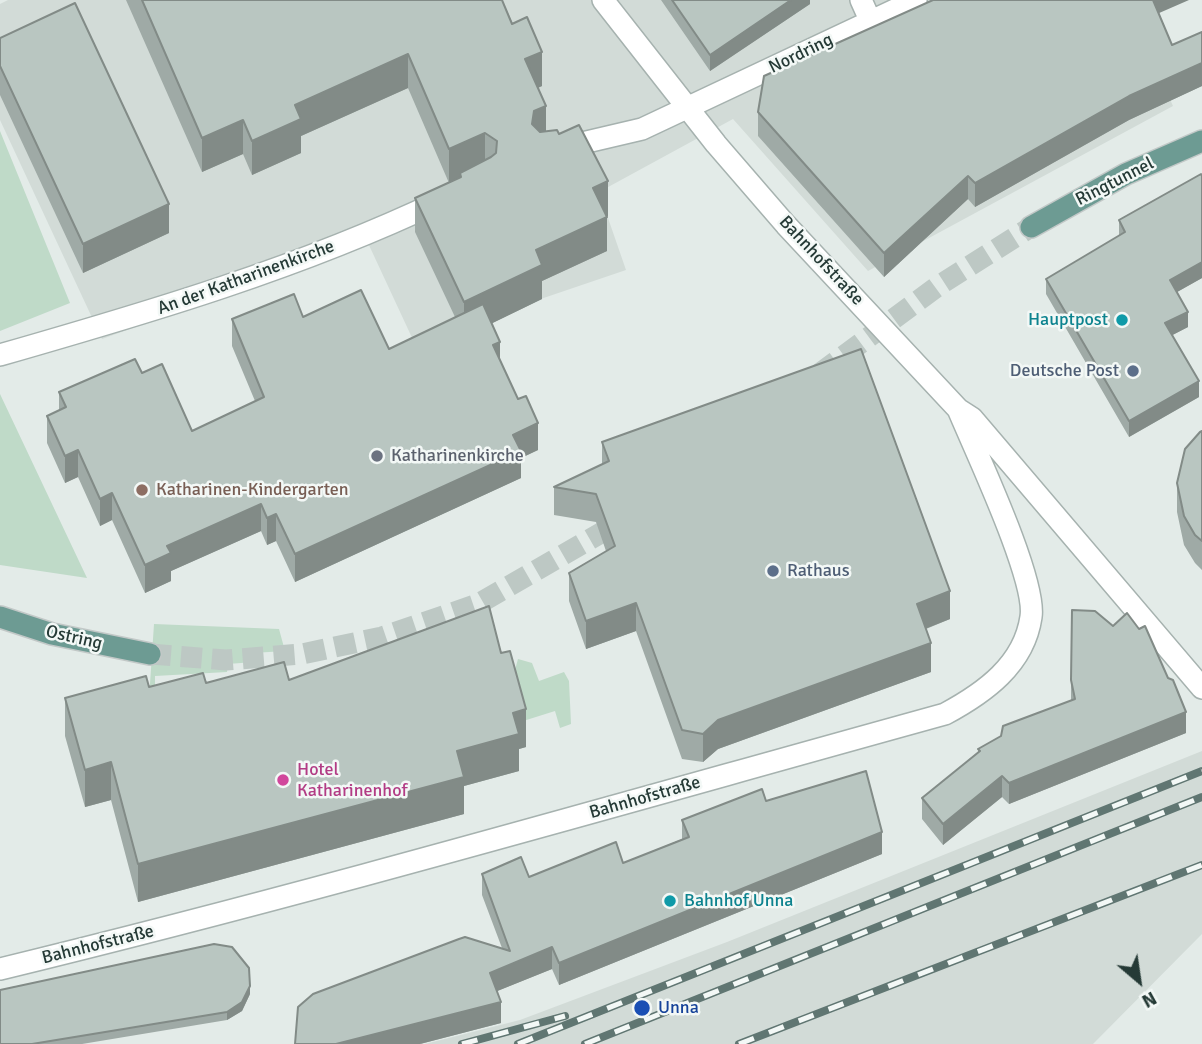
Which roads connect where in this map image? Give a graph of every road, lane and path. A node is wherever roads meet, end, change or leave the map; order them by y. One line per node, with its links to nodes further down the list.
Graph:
1 (603, 0): 5 (street, Bahnhofstraße)
2 (861, 0): 4 (street)
3 (916, 0): 4 (street, Nordring)
4 (870, 20): 5 (street, Nordring)
5 (687, 110): 7 (street); 11 (street, Bahnhofstraße)
6 (1202, 141): 9 (main road, Ringtunnel)
7 (544, 155)
8 (461, 191): 10 (street, An der Katharinenkirche)
9 (1031, 227)
10 (0, 355)
11 (958, 409): 14 (street, Bahnhofstraße); 15 (street, Bahnhofstraße)
12 (0, 617): 13 (main road, Ostring)
13 (150, 654)
14 (1202, 688)
15 (0, 969)

